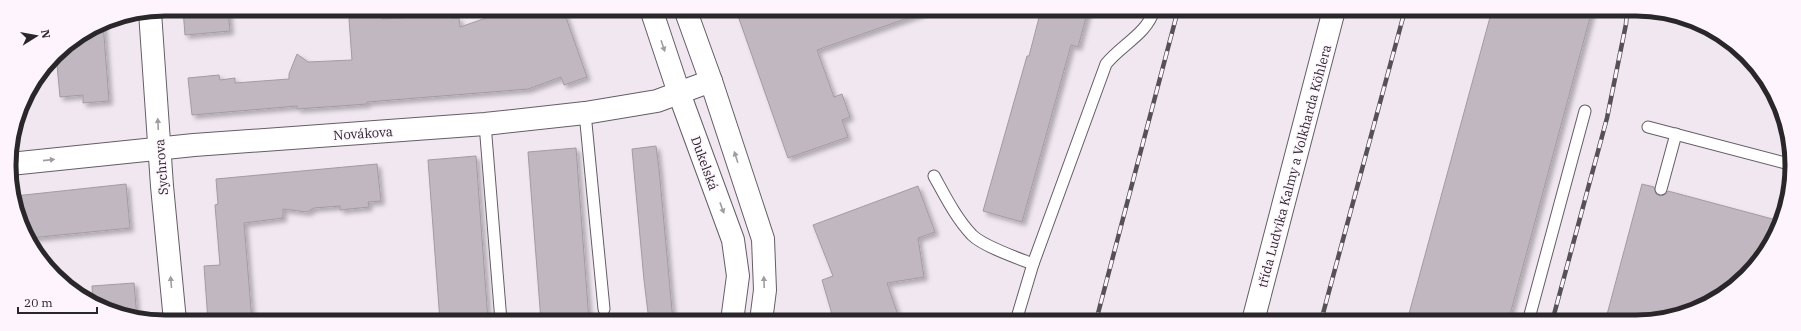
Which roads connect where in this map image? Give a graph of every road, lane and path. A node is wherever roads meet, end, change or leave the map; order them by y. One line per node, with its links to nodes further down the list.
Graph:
1 (653, 16): 7 (street, Dukelská, one-way to 7)
2 (687, 16): 6 (street)
3 (1150, 16): 18 (lane)
4 (1332, 16): 25 (street, třída Ludvíka Kalmy a Volkharda Köhlera)
5 (150, 17): 13 (street, Sychrova, one-way to 5)
6 (711, 81): 7 (street, Novákova); 23 (street, one-way to 6)
7 (679, 93): 9 (street, Novákova); 22 (street, Dukelská, one-way to 22)
8 (1585, 112): 26 (lane)
9 (585, 113): 10 (street, Novákova); 19 (lane)
10 (485, 124): 13 (street, Novákova); 21 (lane)
11 (1648, 127): 12 (lane)
12 (1676, 134): 15 (lane); 17 (lane)
13 (159, 149): 14 (street, Novákova, one-way to 13); 20 (street, Sychrova, one-way to 13)
14 (16, 163)
15 (1785, 163)
16 (934, 176): 18 (lane)
17 (1661, 189)
18 (1032, 264): 24 (lane)
19 (604, 309)
20 (174, 315)
21 (501, 315)
22 (733, 315)
23 (762, 315)
24 (1018, 315)
25 (1255, 315)
26 (1530, 315)

